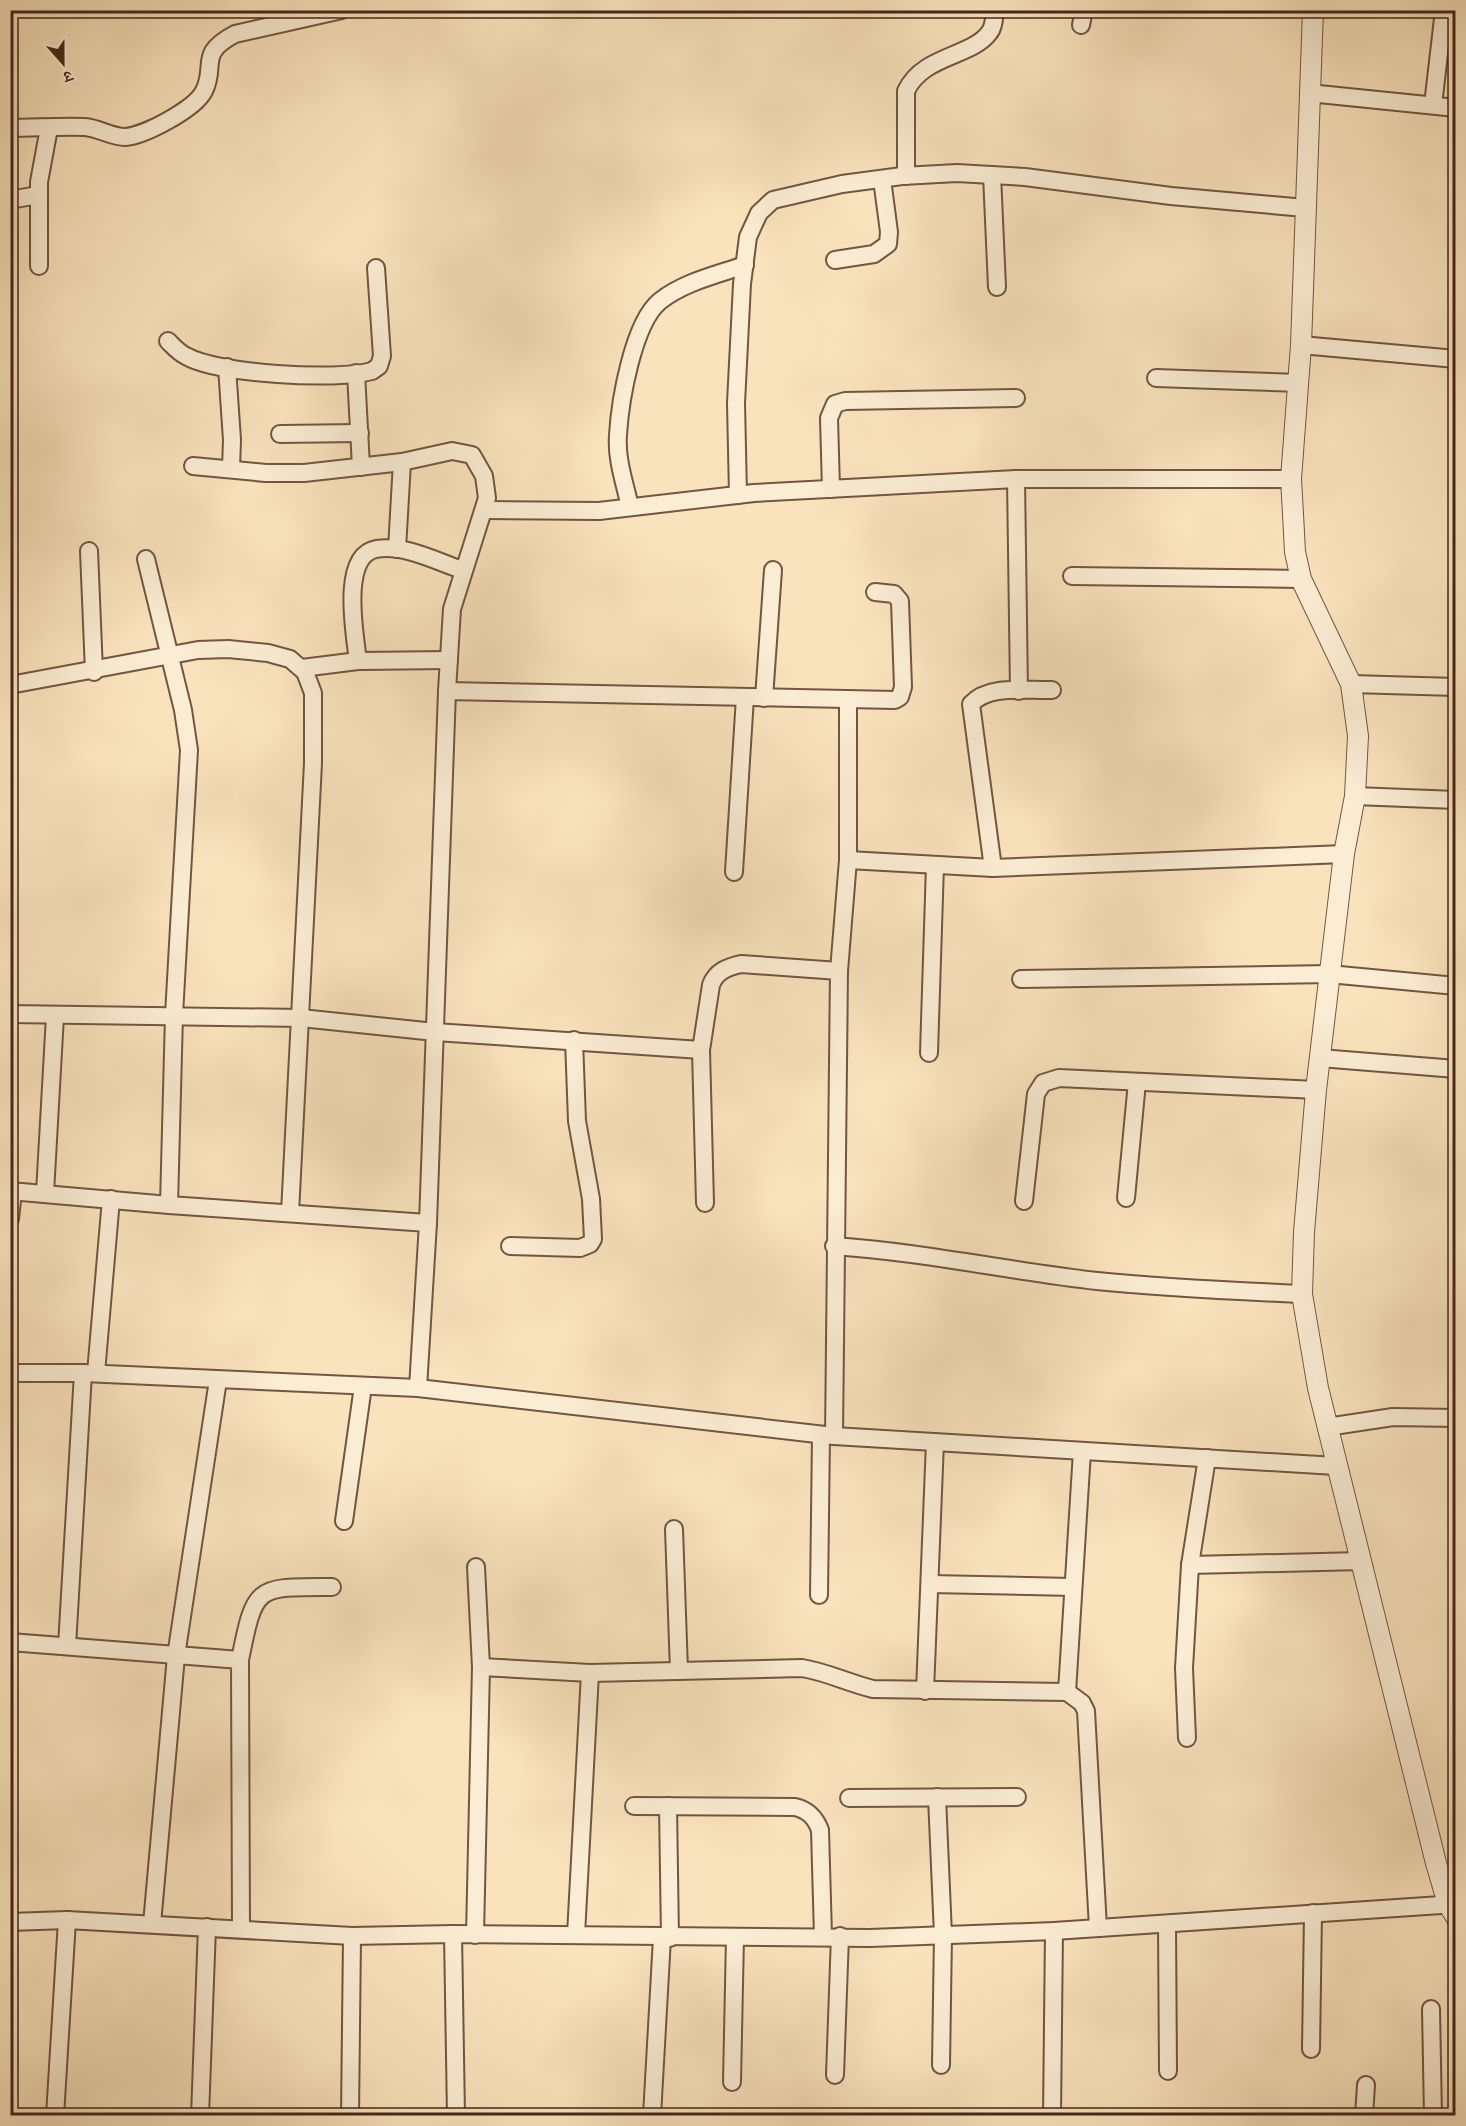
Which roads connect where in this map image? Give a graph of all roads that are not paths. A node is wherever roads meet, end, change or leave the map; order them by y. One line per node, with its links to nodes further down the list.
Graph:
1 (342, 10): 9 (street)
2 (995, 10): 11 (street)
3 (1312, 10): 5 (street)
4 (1444, 10): 6 (street)
5 (1309, 93): 6 (street); 15 (street)
6 (1433, 105): 7 (street)
7 (1455, 108)
8 (10, 128): 9 (street)
9 (48, 128): 13 (street)
10 (992, 175): 11 (street); 15 (street); 20 (street)
11 (906, 176): 12 (street)
12 (882, 179): 16 (street); 17 (street)
13 (38, 195): 14 (street); 18 (street)
14 (10, 200)
15 (1305, 208): 22 (street)
16 (835, 260)
17 (745, 265): 38 (street); 39 (street)
18 (39, 266)
19 (376, 268): 25 (street)
20 (997, 287)
21 (168, 341): 24 (street)
22 (1301, 345): 23 (street); 27 (street)
23 (1455, 359)
24 (227, 367): 25 (street); 34 (street)
25 (356, 373): 29 (street)
26 (1156, 378): 27 (street)
27 (1299, 383): 36 (street)
28 (1016, 398): 37 (street)
29 (360, 433): 30 (street); 33 (street)
30 (280, 434)
31 (402, 462): 33 (street); 40 (street); 41 (street)
32 (193, 466): 34 (street)
33 (361, 466): 34 (street)
34 (231, 468)
35 (1016, 479): 36 (street); 37 (street); 59 (street)
36 (1291, 479): 47 (street)
37 (831, 489): 38 (street)
38 (738, 495): 39 (street)
39 (630, 507): 40 (street)
40 (485, 510): 44 (street)
41 (397, 549): 44 (street); 51 (street)
42 (89, 551): 53 (street)
43 (146, 559): 49 (street)
44 (462, 570): 50 (street)
45 (773, 570): 61 (street)
46 (1072, 576): 47 (street)
47 (1302, 579): 54 (street)
48 (875, 592): 62 (street)
49 (170, 656): 52 (street); 53 (street); 75 (street)
50 (449, 660): 51 (street); 58 (street)
51 (358, 661): 52 (street)
52 (302, 668): 77 (street)
53 (94, 672): 55 (street)
54 (1351, 684): 56 (street); 63 (street)
55 (10, 685)
56 (1455, 687)
57 (1052, 690): 59 (street)
58 (447, 691): 60 (street); 78 (street)
59 (1019, 691): 68 (street)
60 (745, 698): 61 (street); 69 (street)
61 (764, 698): 62 (street)
62 (848, 700): 66 (street)
63 (1355, 796): 64 (street); 65 (street)
64 (1455, 800)
65 (1344, 854): 68 (street); 71 (street)
66 (848, 861): 67 (street); 70 (street)
67 (935, 865): 68 (street); 81 (street)
68 (993, 867)
69 (734, 872)
70 (839, 971): 80 (street); 97 (street)
71 (1329, 974): 72 (street); 73 (street); 82 (street)
72 (1021, 979)
73 (1455, 986)
74 (10, 1014): 76 (street)
75 (174, 1015): 76 (street); 77 (street); 92 (street)
76 (55, 1016): 87 (street)
77 (302, 1018): 78 (street); 93 (street)
78 (435, 1032): 79 (street); 95 (street)
79 (574, 1040): 80 (street); 96 (street)
80 (701, 1050): 91 (street)
81 (929, 1053)
82 (1320, 1058): 83 (street); 85 (street)
83 (1455, 1069)
84 (1137, 1082): 85 (street); 88 (street); 90 (street)
85 (1317, 1090): 98 (street)
86 (12, 1191): 87 (street); 94 (street)
87 (45, 1193): 89 (street)
88 (1126, 1198)
89 (111, 1199): 92 (street); 100 (street)
90 (1024, 1201)
91 (705, 1203)
92 (169, 1205): 93 (street)
93 (290, 1213): 95 (street)
94 (10, 1219)
95 (428, 1223): 103 (street)
96 (510, 1246)
97 (834, 1246): 98 (street); 106 (street)
98 (1302, 1294): 105 (street)
99 (10, 1373): 100 (street)
100 (89, 1373): 101 (street); 121 (street)
101 (218, 1380): 102 (street); 122 (street)
102 (363, 1386): 103 (street); 111 (street)
103 (418, 1388): 106 (street)
104 (1455, 1418): 105 (street)
105 (1327, 1427): 110 (street)
106 (827, 1435): 107 (street); 119 (street)
107 (935, 1442): 108 (street); 116 (street)
108 (1082, 1451): 109 (street); 118 (street)
109 (1207, 1458): 110 (street); 114 (street)
110 (1336, 1466): 113 (street)
111 (344, 1521)
112 (674, 1529): 125 (street)
113 (1361, 1561): 114 (street); 135 (street)
114 (1190, 1565): 129 (street)
115 (476, 1567): 124 (street)
116 (930, 1584): 118 (street); 127 (street)
117 (332, 1587): 123 (street)
118 (1073, 1587): 128 (street)
119 (819, 1595)
120 (10, 1642): 121 (street)
121 (67, 1646): 122 (street)
122 (176, 1656): 123 (street); 139 (street)
123 (240, 1660): 143 (street)
124 (481, 1668): 126 (street); 146 (street)
125 (679, 1671): 126 (street); 127 (street)
126 (590, 1673): 147 (street)
127 (925, 1691): 128 (street)
128 (1067, 1692): 142 (street)
129 (1187, 1738)
130 (937, 1797): 131 (street); 132 (street); 148 (street)
131 (1017, 1797)
132 (849, 1798)
133 (634, 1806): 134 (street)
134 (668, 1806): 150 (street); 153 (street)
135 (1453, 1908): 136 (street)
136 (1313, 1913): 140 (street); 155 (street)
137 (67, 1920): 138 (street); 139 (street); 161 (street)
138 (10, 1922)
139 (152, 1924): 141 (street)
140 (1167, 1924): 142 (street); 157 (street)
141 (207, 1927): 143 (street); 162 (street)
142 (1098, 1928): 144 (street)
143 (242, 1929): 149 (street)
144 (1054, 1931): 148 (street); 166 (street)
145 (453, 1934): 146 (street); 149 (street); 164 (street)
146 (476, 1935): 147 (street)
147 (576, 1935): 153 (street)
148 (944, 1935): 151 (street); 156 (street)
149 (352, 1936): 163 (street)
150 (823, 1936): 151 (street); 152 (street)
151 (840, 1936): 158 (street)
152 (735, 1937): 153 (street); 159 (street)
153 (666, 1938): 165 (street)
154 (1431, 2009): 168 (street)
155 (1311, 2049)
156 (941, 2065)
157 (1168, 2071)
158 (835, 2074)
159 (732, 2082)
160 (1366, 2085): 167 (street)
161 (55, 2115)
162 (200, 2115)
163 (350, 2115)
164 (456, 2115)
165 (652, 2115)
166 (1052, 2115)
167 (1364, 2115)
168 (1433, 2115)

